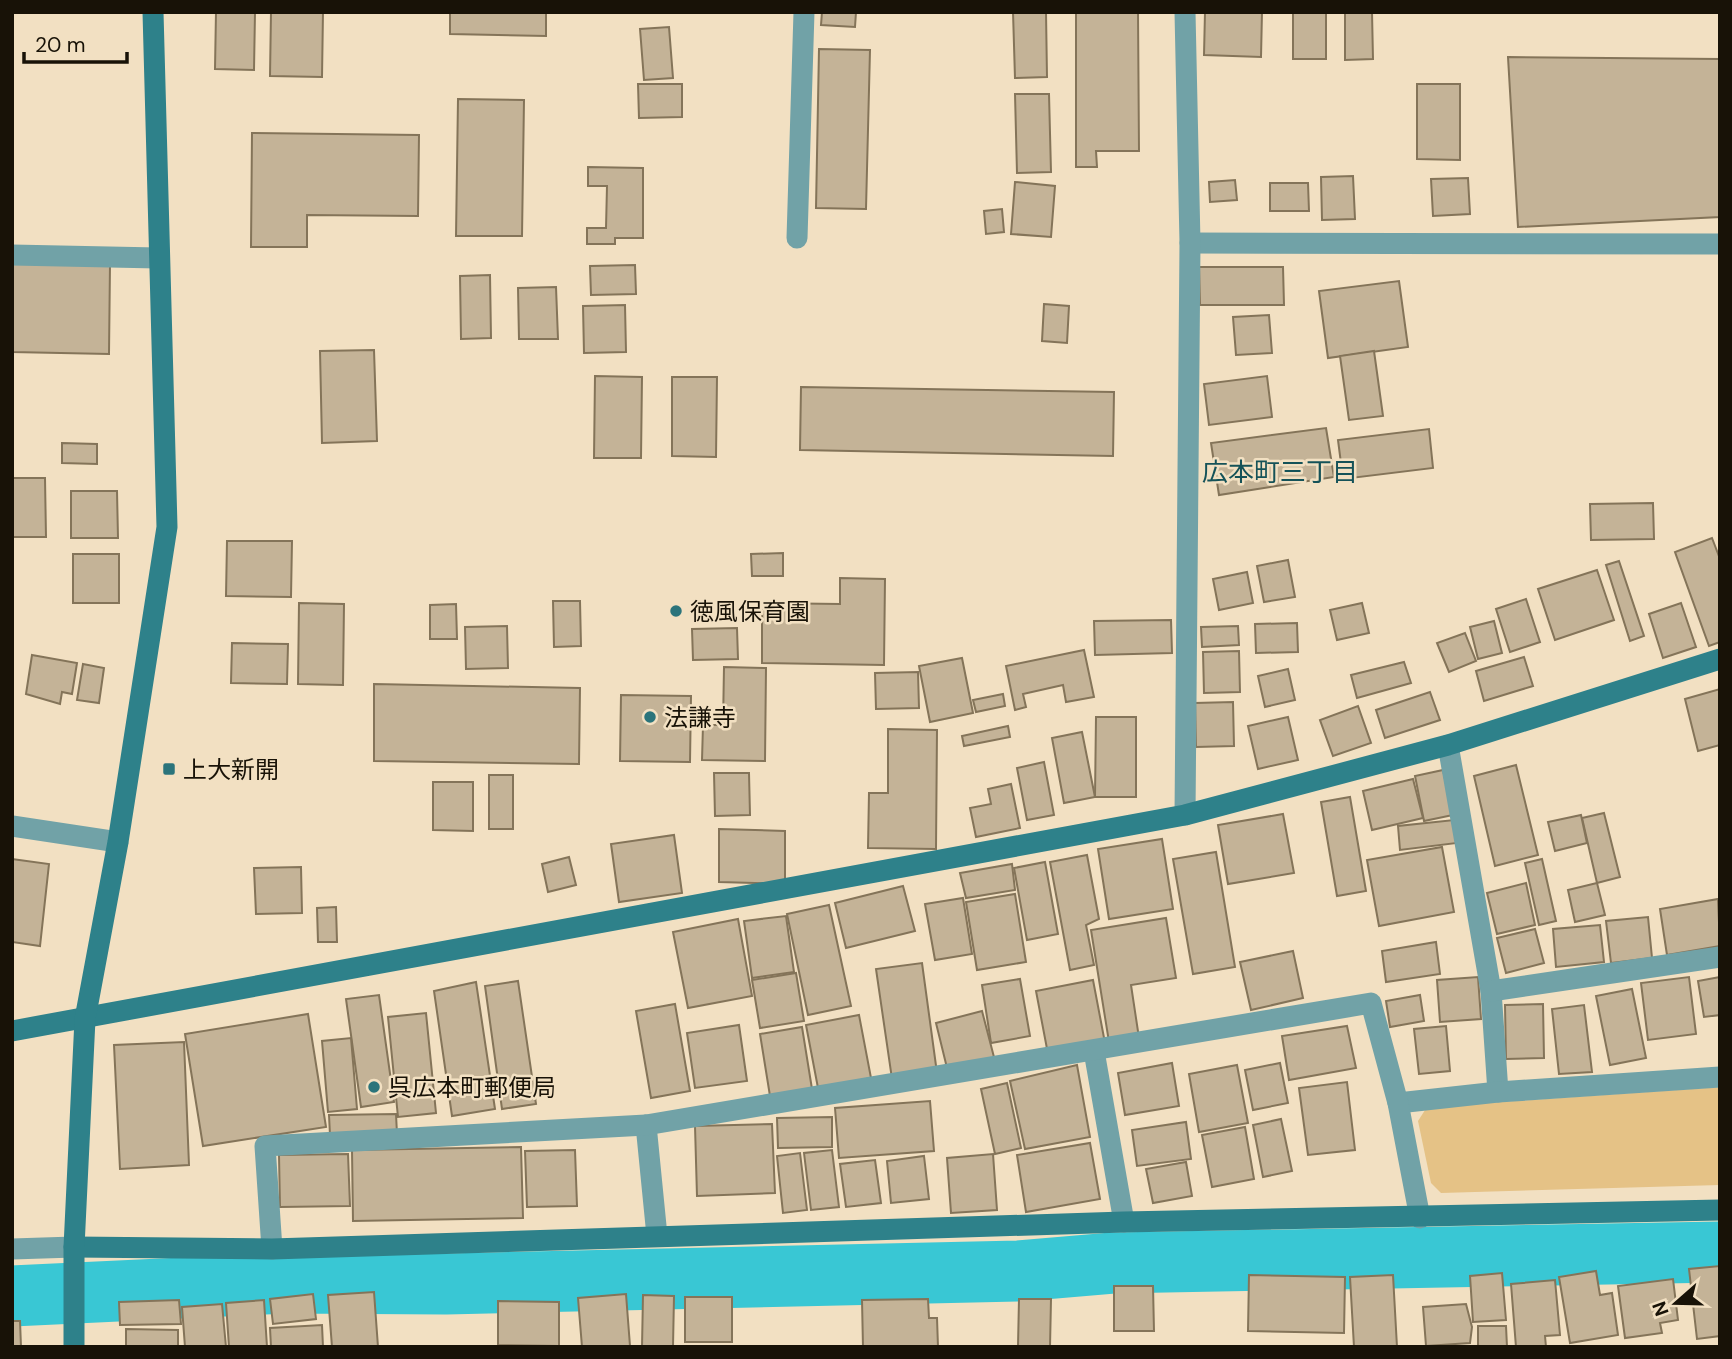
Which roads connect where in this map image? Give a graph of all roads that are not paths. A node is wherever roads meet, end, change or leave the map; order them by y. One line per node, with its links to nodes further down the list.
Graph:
1 (153, 12): 8 (street)
2 (804, 12): 4 (street)
3 (1185, 12): 5 (street)
4 (797, 239)
5 (1190, 243): 6 (street); 11 (street)
6 (1720, 244)
7 (12, 255): 8 (street)
8 (158, 258): 13 (street)
9 (1720, 659): 10 (street)
10 (1448, 745): 11 (street); 15 (street)
11 (1185, 815): 16 (street)
12 (12, 826): 13 (street)
13 (118, 842): 16 (street)
14 (1720, 957): 15 (street)
15 (1491, 991): 20 (street)
16 (85, 1020): 17 (street); 27 (street)
17 (12, 1031)
18 (1094, 1051): 21 (street); 22 (street); 25 (street)
19 (1720, 1077): 20 (street)
20 (1498, 1092): 21 (street)
21 (1398, 1103): 24 (street)
22 (646, 1125): 26 (street); 29 (street)
23 (1720, 1210): 24 (street)
24 (1420, 1218): 25 (street)
25 (1124, 1222): 26 (street)
26 (657, 1237): 29 (street)
27 (74, 1247): 28 (street); 29 (street); 30 (street)
28 (12, 1249)
29 (272, 1249)
30 (74, 1347)

